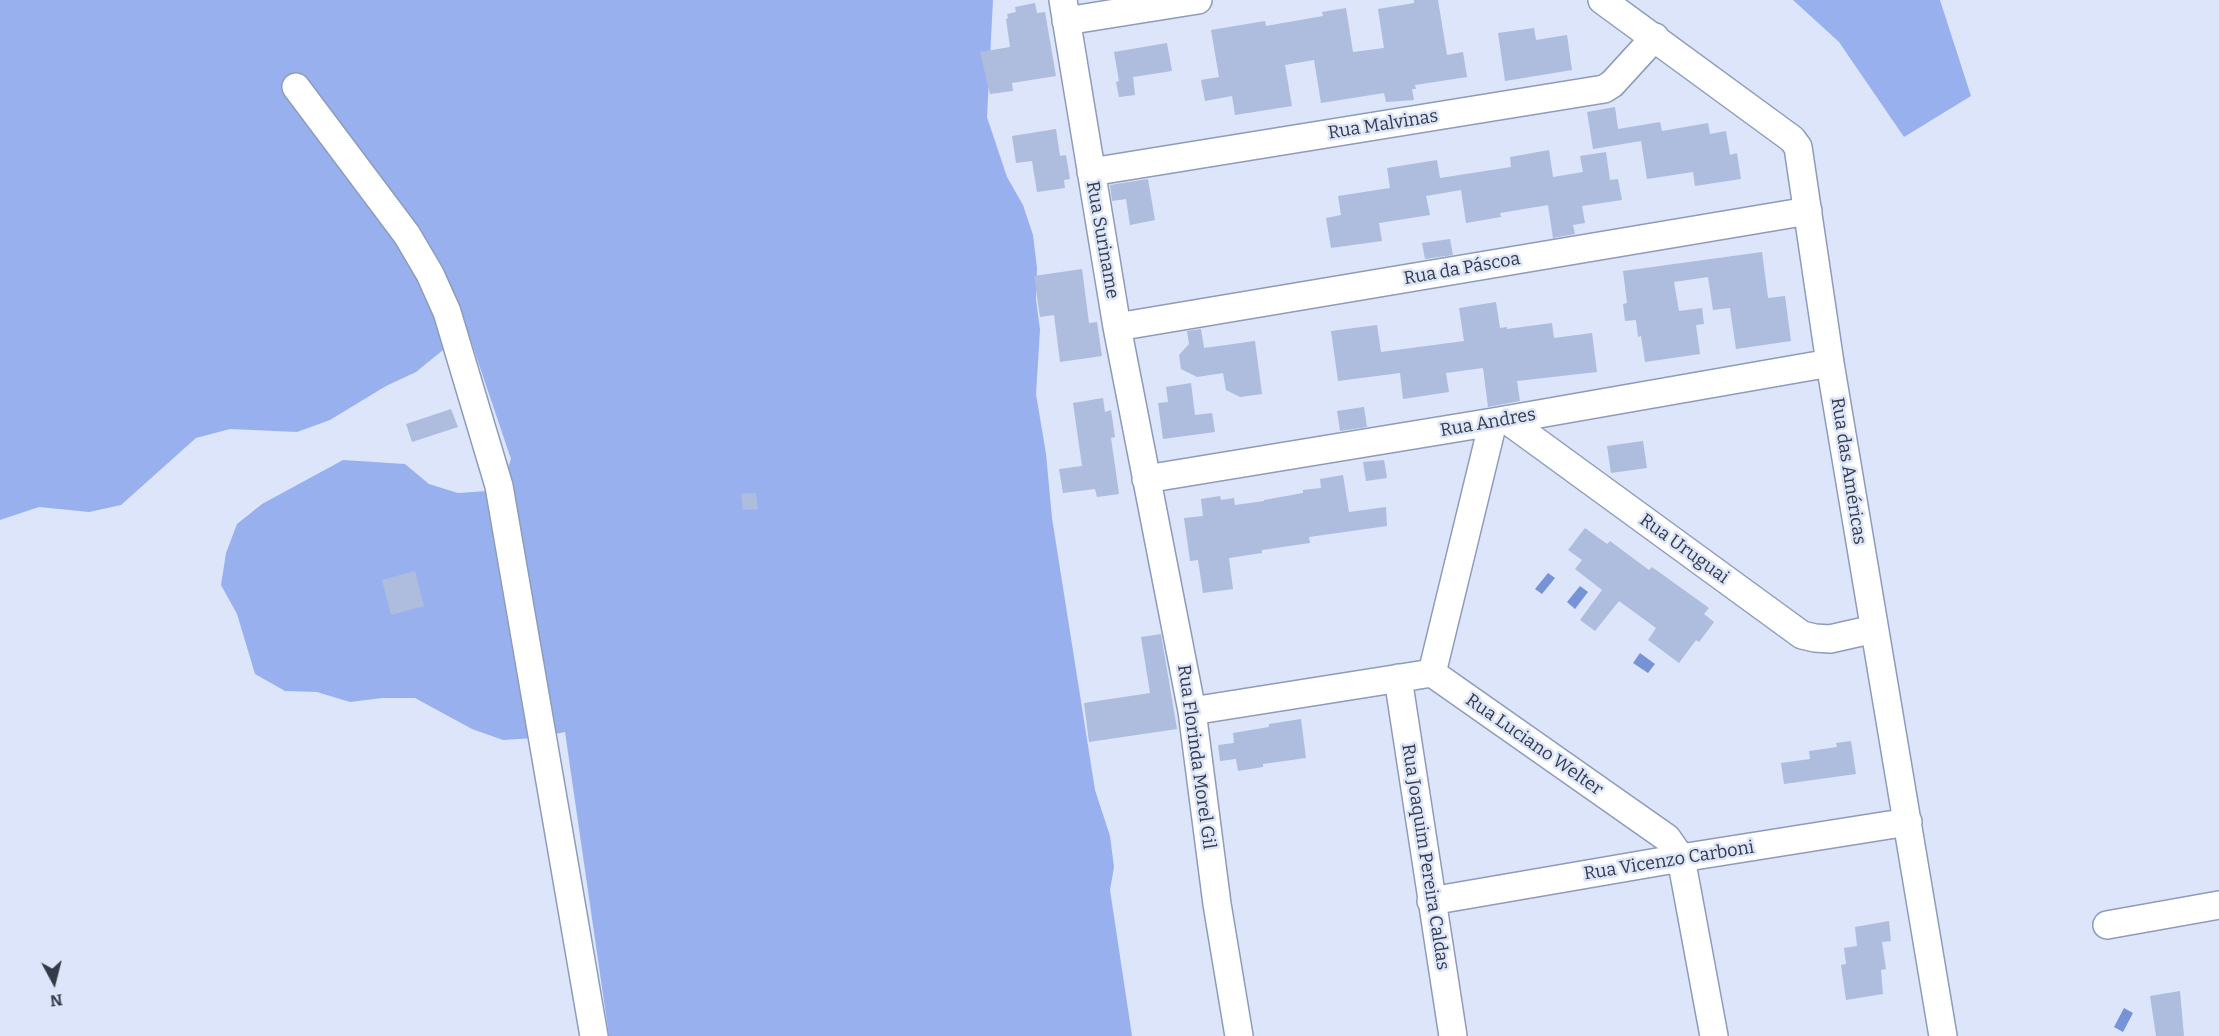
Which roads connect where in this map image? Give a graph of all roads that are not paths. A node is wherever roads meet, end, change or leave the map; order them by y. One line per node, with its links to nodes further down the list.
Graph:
1 (1198, 0): 3 (street)
2 (1602, 0): 4 (street, Rua das Américas)
3 (1065, 11): 6 (street, Rua Suriname)
4 (1655, 37): 6 (street, Rua Malvinas); 7 (street, Rua das Américas)
5 (296, 87): 21 (street)
6 (1091, 172): 8 (street, Rua Suriname)
7 (1808, 211): 8 (street, Rua da Páscoa); 9 (street, Rua das Américas)
8 (1117, 327): 11 (street, Rua Suriname)
9 (1830, 363): 10 (street, Rua Andres); 12 (street, Rua das Américas)
10 (1500, 421): 11 (street, Rua Andres); 12 (street, Rua Uruguai); 13 (street)
11 (1146, 479): 15 (street, Rua Florinda Morel Gil)
12 (1874, 629): 16 (street, Rua das Américas)
13 (1432, 673): 14 (street); 17 (street, Rua Luciano Welter)
14 (1398, 678): 15 (street); 18 (street, Rua Joaquim Pereira Caldas)
15 (1192, 711): 22 (street, Rua Florinda Morel Gil)
16 (1908, 822): 17 (street, Rua Vicenzo Carboni); 25 (street, Rua das Américas)
17 (1681, 858): 18 (street, Rua Vicenzo Carboni); 24 (street, Rua Luciano Welter)
18 (1431, 901): 23 (street, Rua Joaquim Pereira Caldas)
19 (2219, 905): 20 (street)
20 (2107, 925)
21 (594, 1036)
22 (1239, 1036)
23 (1453, 1036)
24 (1714, 1036)
25 (1943, 1036)

